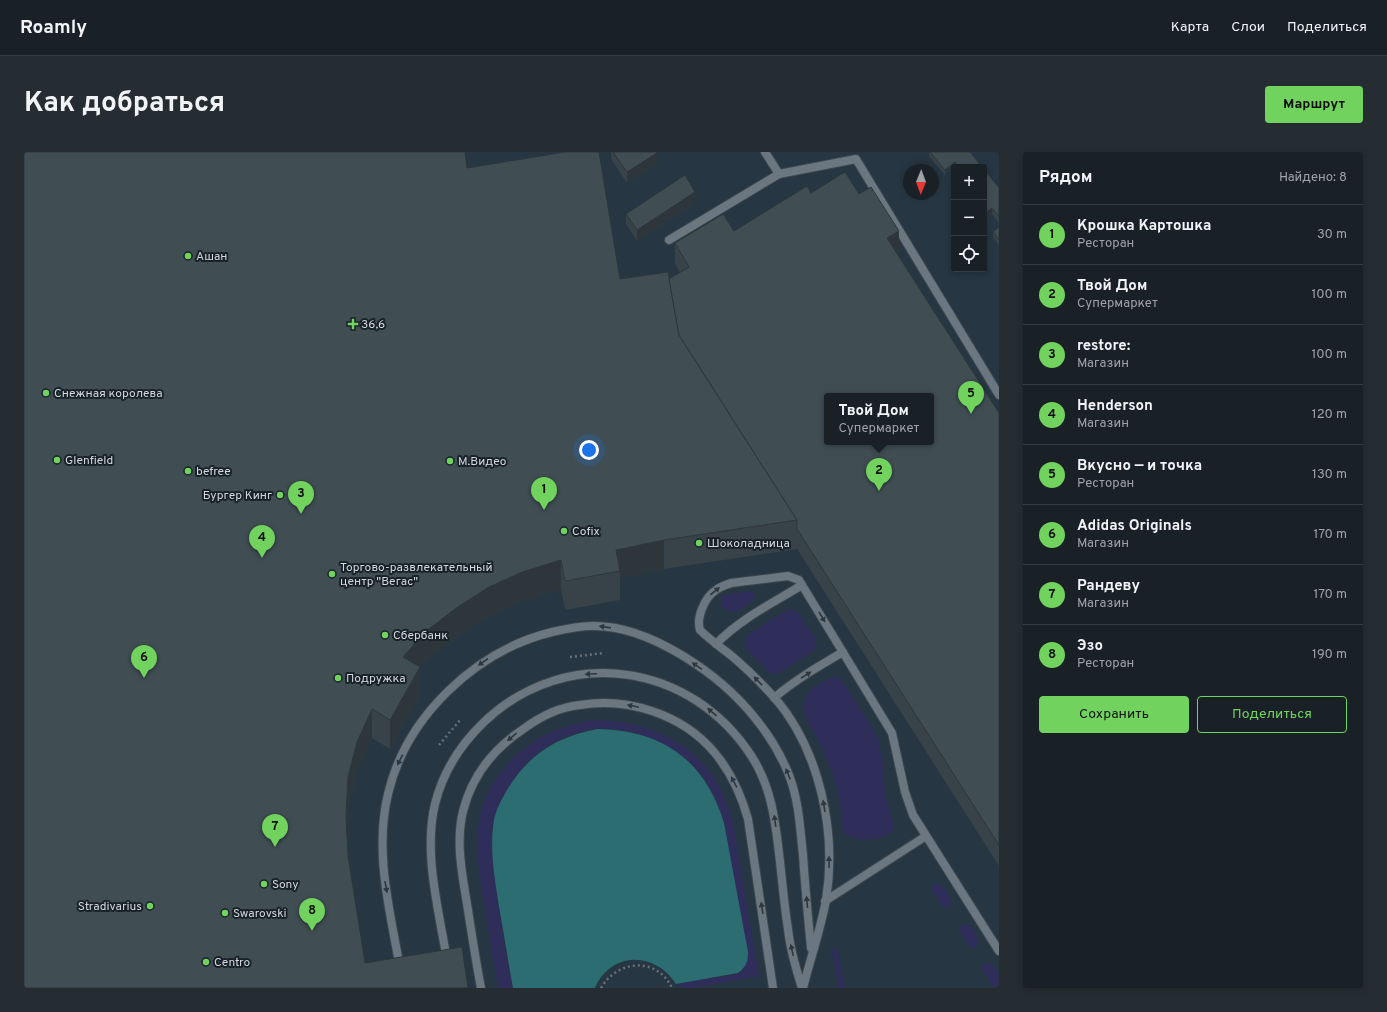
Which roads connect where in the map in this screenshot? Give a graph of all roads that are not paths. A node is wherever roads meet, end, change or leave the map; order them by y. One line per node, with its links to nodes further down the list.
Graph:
1 (765, 152): 2 (lane)
2 (779, 174): 3 (lane); 4 (lane)
3 (669, 240)
4 (999, 395)
5 (802, 585): 6 (lane); 6 (lane, one-way to 5); 7 (lane, one-way to 7)
6 (716, 644): 8 (lane, one-way to 6)
7 (843, 652): 8 (lane, one-way to 7); 9 (lane)
8 (774, 698): 10 (lane, one-way to 8)
9 (926, 836): 10 (lane); 11 (lane)
10 (825, 901): 12 (lane)
11 (999, 951)
12 (812, 955): 14 (lane, one-way to 14); 17 (lane)
13 (448, 965): 17 (lane, one-way to 13)
14 (401, 979)
15 (481, 988): 16 (lane, one-way to 15)
16 (773, 988)
17 (802, 988)

